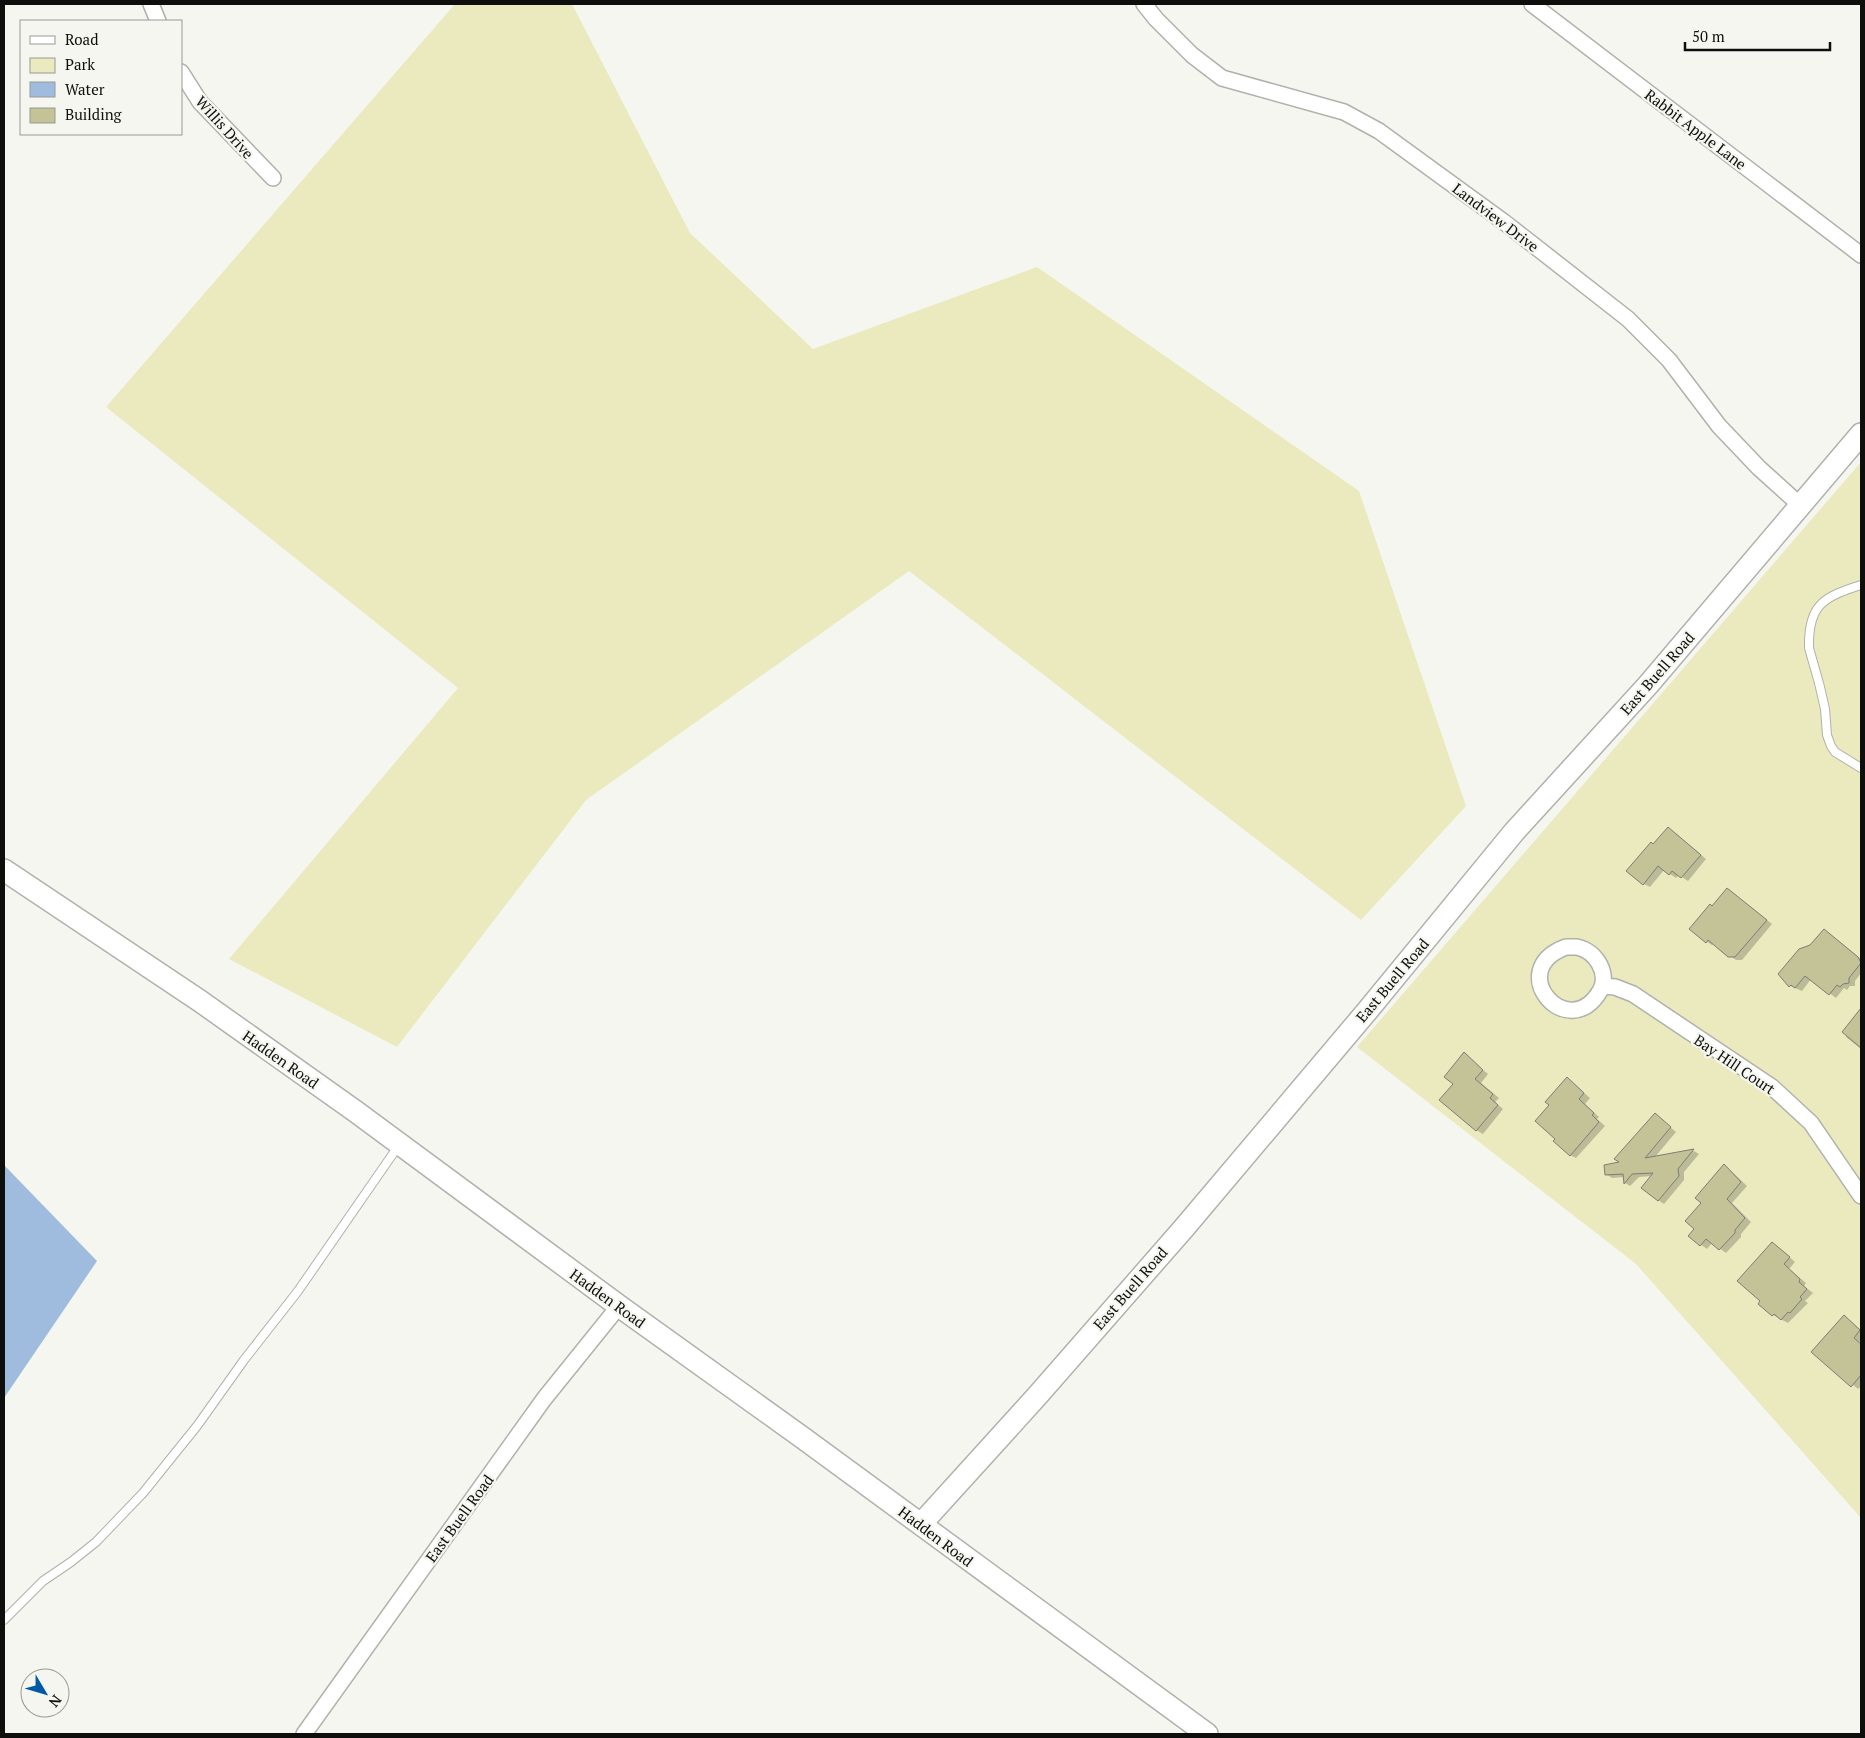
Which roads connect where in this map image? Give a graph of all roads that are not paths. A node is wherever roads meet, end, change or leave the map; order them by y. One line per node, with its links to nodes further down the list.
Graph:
1 (150, 4): 4 (street)
2 (1144, 4): 9 (street, Landview Drive)
3 (1532, 4): 7 (street, Rabbit Apple Lane)
4 (158, 20)
5 (182, 74): 6 (street, Willis Drive)
6 (272, 178)
7 (1861, 255)
8 (1861, 434): 9 (street, East Buell Road)
9 (1800, 505): 17 (street, East Buell Road)
10 (1861, 585): 11 (lane)
11 (1861, 768)
12 (4, 870): 14 (street, Hadden Road)
13 (1603, 986): 13 (street); 15 (street, Bay Hill Court)
14 (400, 1144): 16 (street, Hadden Road); 18 (lane)
15 (1861, 1196)
16 (619, 1306): 17 (street, Hadden Road); 19 (street, East Buell Road)
17 (921, 1524): 20 (street, Hadden Road)
18 (4, 1620)
19 (304, 1734)
20 (1207, 1734)

